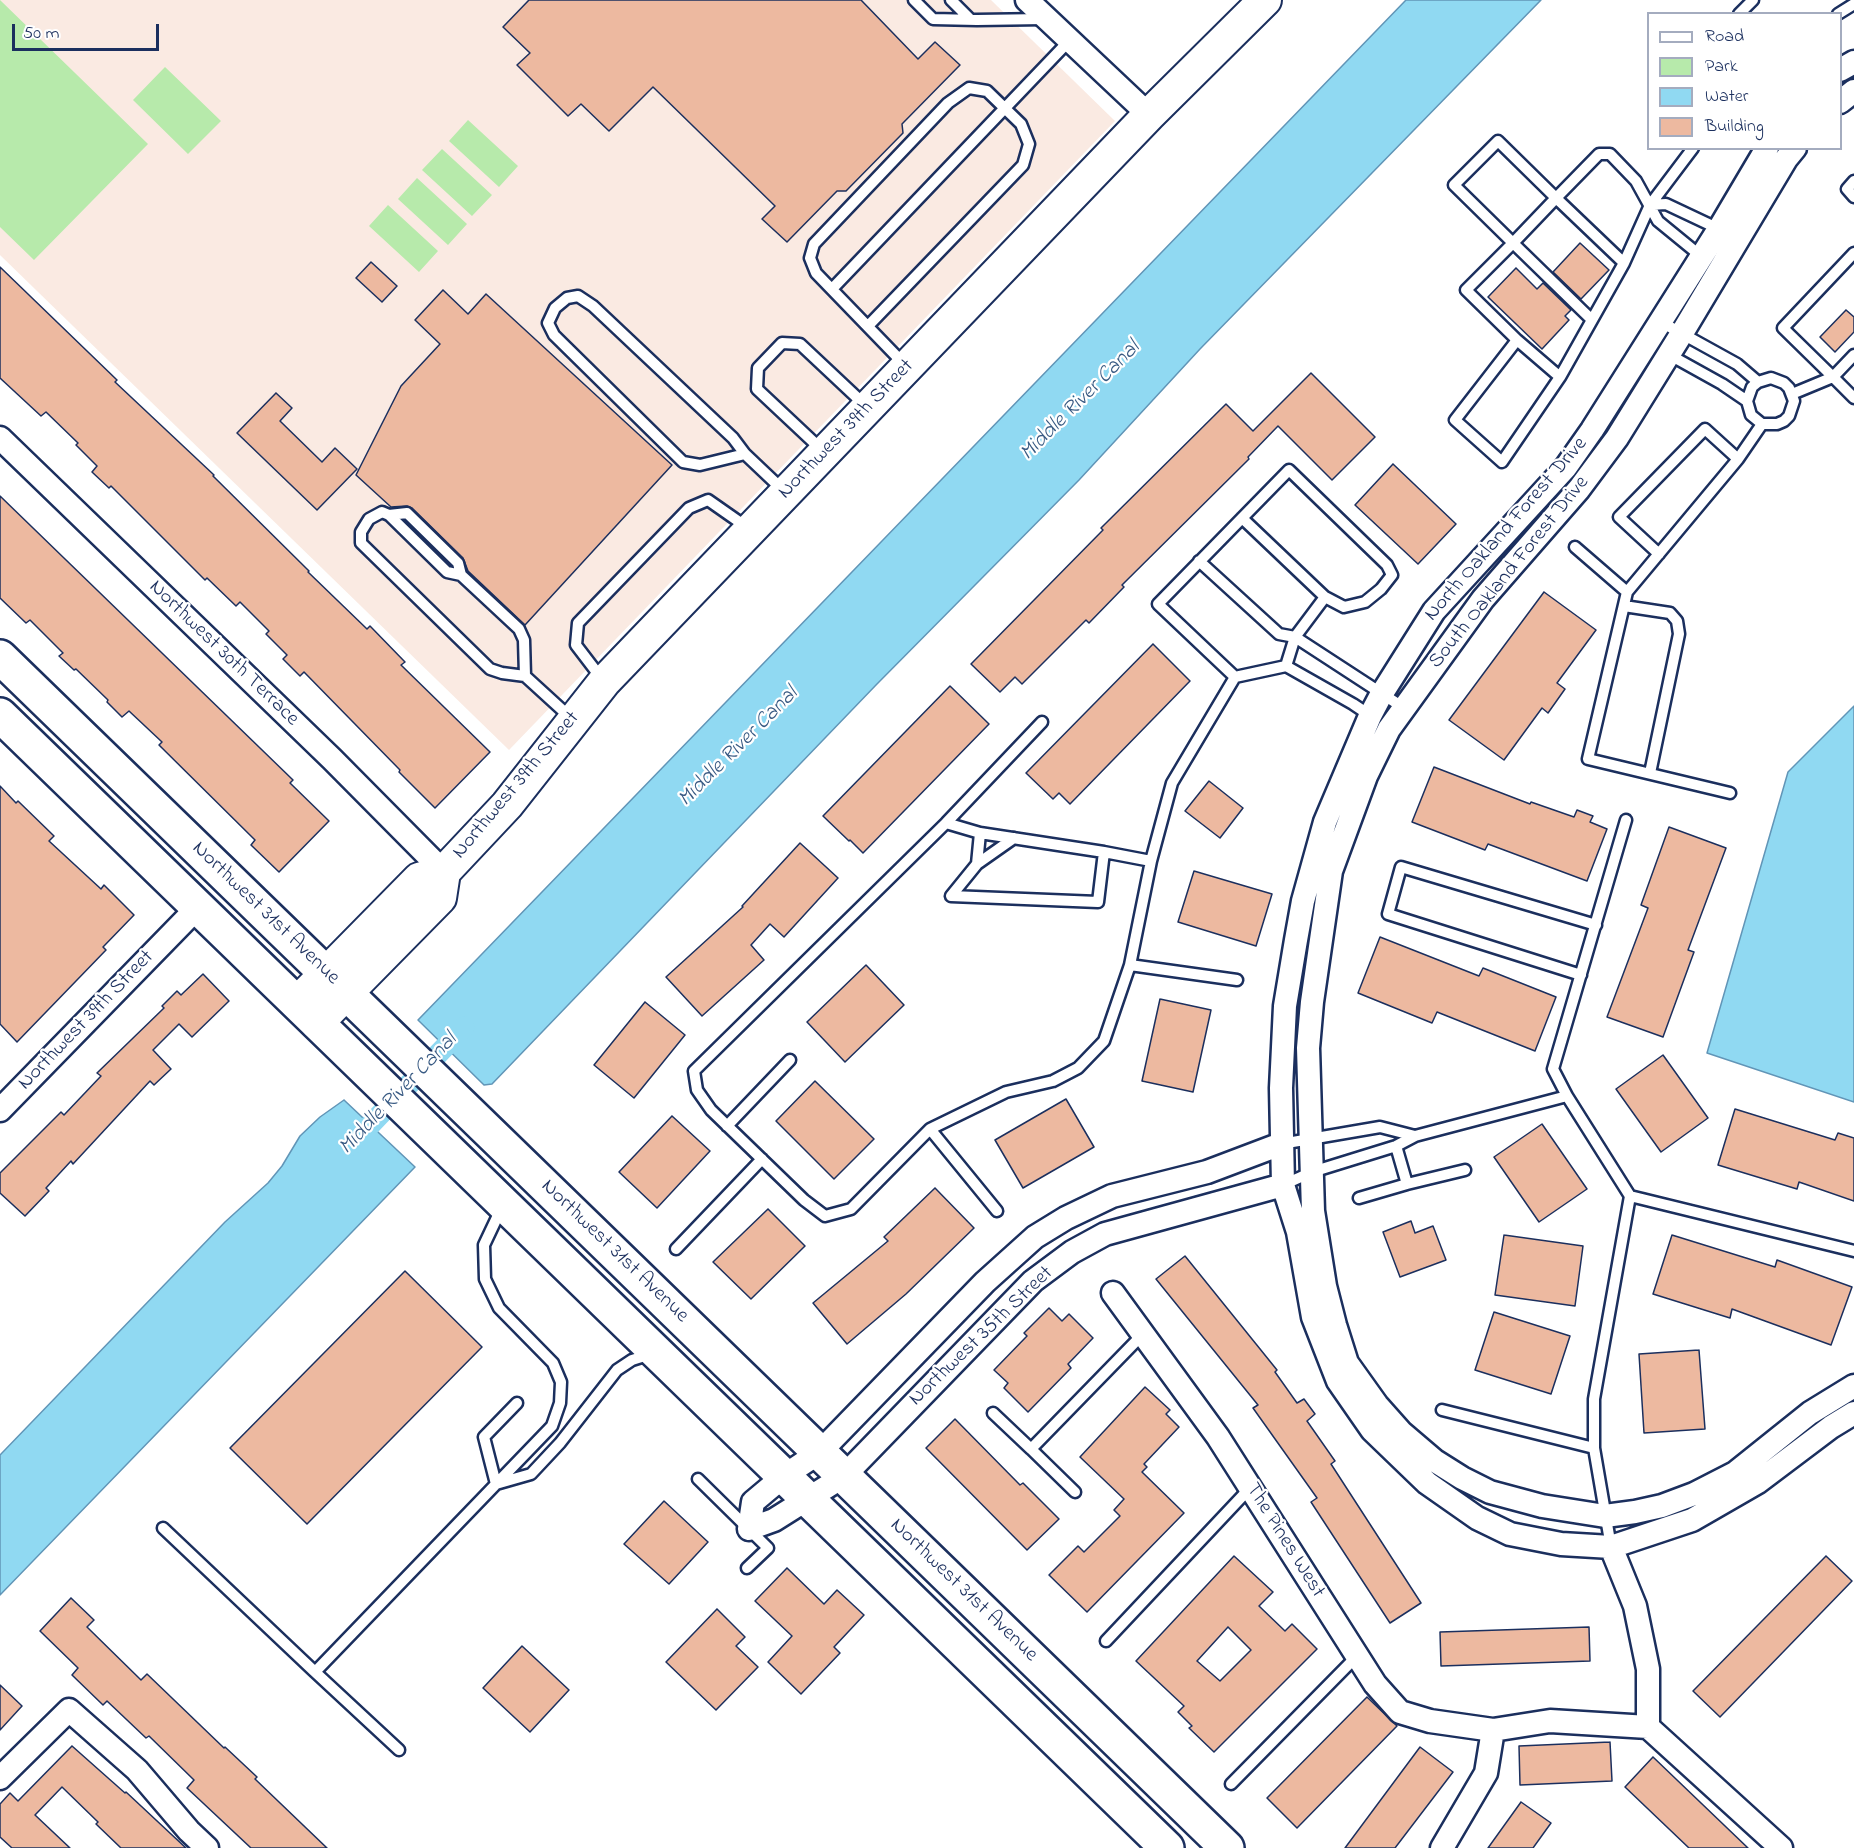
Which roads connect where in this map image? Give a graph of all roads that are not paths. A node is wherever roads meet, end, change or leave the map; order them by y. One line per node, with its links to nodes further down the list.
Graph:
1 (914, 0): 10 (lane)
2 (951, 0): 10 (lane)
3 (1027, 0): 9 (street)
4 (1265, 0): 15 (street, Northwest 39th Street)
5 (1753, 0): 7 (lane)
6 (1854, 4): 8 (lane)
7 (1741, 12)
8 (1841, 12)
9 (1046, 18): 10 (lane); 11 (street)
10 (971, 20)
11 (1069, 41): 14 (lane); 15 (street)
12 (1854, 91): 13 (street)
13 (1842, 100)
14 (1004, 107): 28 (lane); 28 (lane); 31 (lane)
15 (1149, 115): 36 (street, Northwest 39th Street)
16 (1691, 150): 22 (lane)
17 (1766, 150): 23 (street, North Oakland Forest Drive)
18 (1793, 150): 32 (street, South Oakland Forest Drive)
19 (1854, 181): 20 (lane)
20 (1854, 196)
21 (1556, 198): 22 (lane); 24 (lane); 24 (lane); 27 (lane)
22 (1650, 205): 23 (lane); 26 (lane); 27 (lane)
23 (1719, 230): 26 (street, North Oakland Forest Drive)
24 (1513, 243): 29 (lane); 33 (lane)
25 (1854, 253): 38 (lane)
26 (1702, 257): 30 (street, North Oakland Forest Drive)
27 (1624, 263): 29 (lane)
28 (832, 289): 31 (lane)
29 (1592, 320): 37 (lane)
30 (1661, 322): 32 (lane); 34 (street, North Oakland Forest Drive)
31 (868, 326): 36 (lane)
32 (1683, 333): 34 (street, South Oakland Forest Drive); 39 (lane)
33 (1517, 340): 37 (lane); 37 (lane)
34 (1657, 348): 42 (lane); 64 (street, North Oakland Forest Drive); 65 (street, South Oakland Forest Drive)
35 (1854, 355): 38 (lane)
36 (907, 368): 43 (street, Northwest 39th Street)
37 (1560, 377)
38 (1833, 377): 40 (lane); 41 (lane)
39 (1758, 382): 40 (lane); 42 (lane)
40 (1792, 394): 44 (lane)
41 (1854, 398)
42 (1747, 401): 44 (lane)
43 (868, 408): 46 (street, Northwest 39th Street); 46 (lane)
44 (1762, 424): 48 (lane)
45 (0, 438): 80 (street, Northwest 30th Terrace)
46 (825, 453): 49 (street, Northwest 39th Street)
47 (744, 454): 47 (lane); 49 (lane)
48 (1738, 459): 53 (lane); 53 (lane)
49 (787, 493): 51 (street, Northwest 39th Street)
50 (1242, 518): 54 (lane); 56 (lane); 56 (lane)
51 (751, 530): 63 (street, Northwest 39th Street); 63 (lane)
52 (1575, 547): 55 (lane)
53 (1659, 554): 55 (lane)
54 (1199, 561): 58 (lane); 62 (lane)
55 (1627, 592): 57 (lane)
56 (1325, 597): 58 (lane)
57 (1624, 606): 71 (lane); 71 (lane)
58 (1295, 637): 60 (lane); 64 (lane)
59 (0, 657): 86 (main road, Northwest 31st Avenue)
60 (1286, 666): 62 (lane); 67 (lane)
61 (525, 676): 61 (lane); 68 (lane)
62 (1235, 677): 78 (lane)
63 (604, 682): 68 (street, Northwest 39th Street)
64 (1381, 695): 65 (lane); 67 (street, North Oakland Forest Drive)
65 (1404, 708): 70 (street, South Oakland Forest Drive)
66 (0, 715): 81 (main road, Northwest 31st Avenue)
67 (1370, 716): 70 (lane); 95 (street, North Oakland Forest Drive)
68 (574, 720): 80 (street, Northwest 39th Street)
69 (1042, 722): 74 (lane)
70 (1389, 729): 94 (street, South Oakland Forest Drive)
71 (1650, 773): 72 (lane)
72 (1730, 793)
73 (1626, 820): 82 (lane)
74 (946, 823): 75 (lane); 91 (lane)
75 (980, 833): 76 (lane); 79 (lane)
76 (1014, 838): 77 (lane); 79 (lane)
77 (1104, 852): 78 (lane); 79 (lane)
78 (1151, 861): 83 (lane)
79 (977, 864)
80 (444, 872): 86 (street, Northwest 39th Street)
81 (198, 907): 87 (main road, Northwest 31st Avenue); 90 (street, Northwest 39th Street)
82 (1596, 925): 84 (lane); 84 (lane)
83 (1130, 965): 85 (lane); 92 (lane)
84 (1581, 975): 89 (lane)
85 (1237, 980)
86 (336, 983): 87 (street, Northwest 39th Street); 118 (main road, Northwest 31st Avenue)
87 (307, 1013): 104 (main road, Northwest 31st Avenue)
88 (790, 1060): 91 (lane)
89 (1567, 1096): 93 (lane); 102 (lane)
90 (4, 1097)
91 (727, 1126): 97 (lane)
92 (930, 1129): 97 (lane); 105 (lane)
93 (1415, 1137): 94 (lane); 96 (lane)
94 (1311, 1138): 95 (lane); 99 (street, South Oakland Forest Drive)
95 (1281, 1144): 101 (street, North Oakland Forest Drive); 118 (street)
96 (1396, 1146): 99 (lane); 100 (lane)
97 (762, 1159): 106 (lane)
98 (1465, 1170): 100 (lane)
99 (1312, 1172): 101 (lane); 126 (street, South Oakland Forest Drive)
100 (1407, 1184): 103 (lane)
101 (1283, 1185): 120 (street, Northwest 35th Street); 129 (street)
102 (1630, 1196): 107 (lane); 116 (lane)
103 (1359, 1198)
104 (504, 1203): 110 (main road, Northwest 31st Avenue); 122 (lane)
105 (997, 1211)
106 (676, 1249)
107 (1854, 1251)
108 (1113, 1293): 109 (street, The Pines West)
109 (1143, 1334): 117 (lane); 123 (street, The Pines West)
110 (659, 1353): 119 (main road, Northwest 31st Avenue); 122 (lane)
111 (1854, 1386): 126 (street, South Oakland Forest Drive)
112 (517, 1403): 122 (lane)
113 (1442, 1410): 116 (lane)
114 (993, 1413): 117 (lane)
115 (1854, 1413): 129 (street)
116 (1594, 1448): 126 (lane)
117 (1031, 1449): 124 (lane)
118 (820, 1452): 119 (street); 120 (main road, Northwest 31st Avenue)
119 (784, 1476): 125 (main road, Northwest 31st Avenue); 128 (street)
120 (844, 1476): 125 (street, Northwest 35th Street); 141 (main road, Northwest 31st Avenue)
121 (698, 1479): 128 (lane)
122 (496, 1484): 133 (lane)
123 (1250, 1488): 131 (lane); 132 (street, The Pines West)
124 (1075, 1492)
125 (808, 1499): 128 (street, Northwest 35th Street); 140 (main road, Northwest 31st Avenue)
126 (1605, 1516): 129 (lane)
127 (163, 1528): 133 (lane)
128 (749, 1529): 130 (lane)
129 (1611, 1547): 134 (street)
130 (747, 1568)
131 (1106, 1641)
132 (1357, 1656): 135 (street, The Pines West); 138 (lane)
133 (315, 1672): 136 (lane)
134 (1648, 1727): 135 (street, The Pines West); 143 (street)
135 (1493, 1730): 142 (street)
136 (399, 1750)
137 (0, 1778): 139 (street)
138 (1231, 1784)
139 (207, 1848)
140 (1167, 1848)
141 (1227, 1848)
142 (1442, 1848)
143 (1781, 1848)

